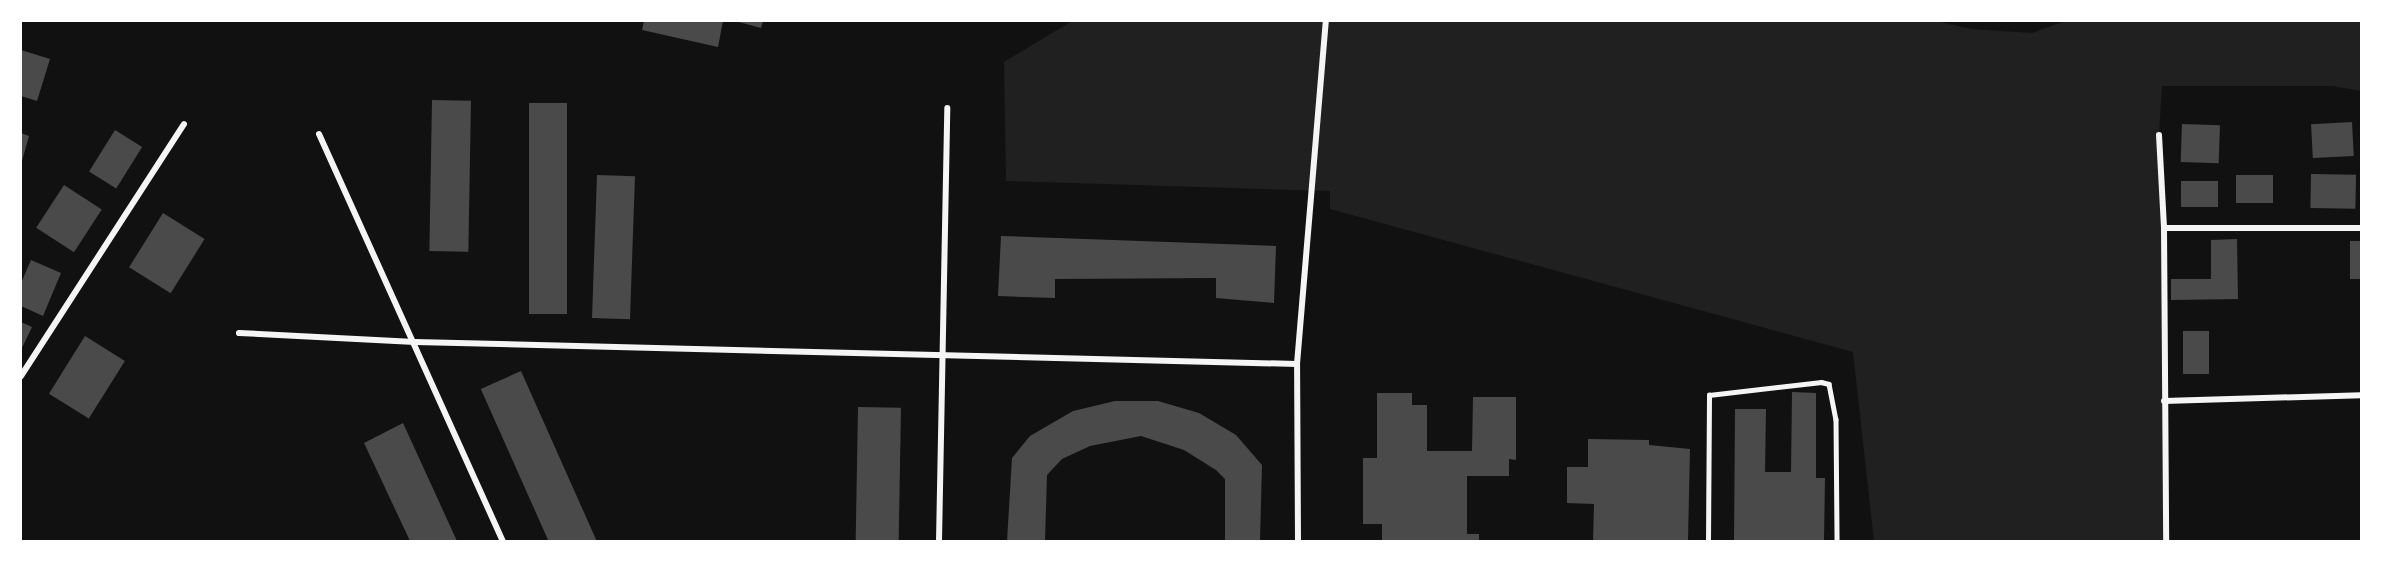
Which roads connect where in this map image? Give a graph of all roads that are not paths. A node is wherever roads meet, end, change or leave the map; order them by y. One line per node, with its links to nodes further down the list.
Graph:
1 (1326, 21): 11 (street)
2 (947, 108): 10 (street)
3 (184, 124): 12 (street)
4 (319, 134): 9 (street)
5 (2159, 135): 6 (street)
6 (2164, 228): 7 (street); 14 (street)
7 (2361, 228)
8 (239, 333): 9 (street)
9 (415, 342): 10 (street); 15 (street)
10 (942, 357): 11 (street); 16 (street)
11 (1297, 364): 17 (street)
12 (21, 376)
13 (2361, 395): 14 (street)
14 (2164, 401): 20 (street)
15 (503, 541)
16 (939, 541)
17 (1298, 541)
18 (1708, 541): 19 (lane)
19 (1837, 541)
20 (2166, 541)

